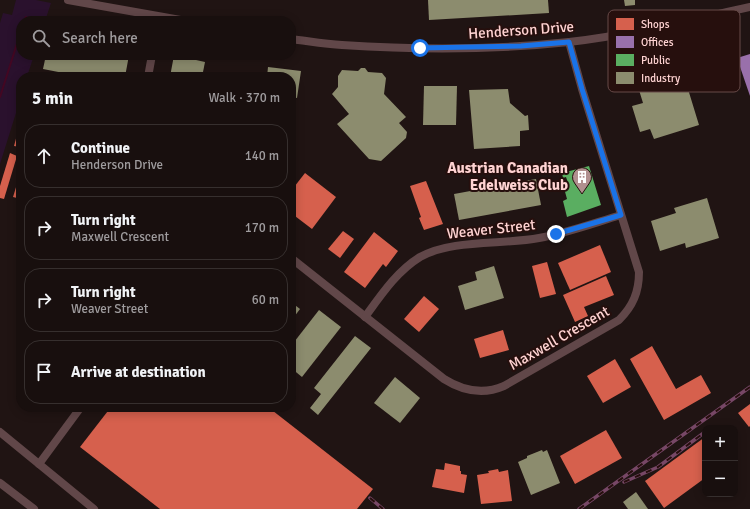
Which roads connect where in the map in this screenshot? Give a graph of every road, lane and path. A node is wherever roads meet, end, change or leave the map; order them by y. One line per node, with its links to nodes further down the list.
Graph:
1 (68, 0): 4 (street)
2 (750, 7): 3 (street, Henderson Drive)
3 (737, 10)
4 (149, 16)
5 (608, 35): 7 (street, Henderson Drive)
6 (296, 39): 7 (street, Henderson Drive)
7 (569, 42): 10 (street, Maxwell Crescent)
8 (151, 60): 9 (street)
9 (149, 72)
10 (621, 215): 12 (street, Weaver Street); 12 (street, Maxwell Crescent)
11 (296, 262): 12 (street, Maxwell Crescent)
12 (365, 316)
13 (77, 412): 15 (street)
14 (0, 432): 15 (street)
15 (39, 464): 18 (street)
16 (0, 482): 17 (street)
17 (34, 509)
18 (94, 509)

